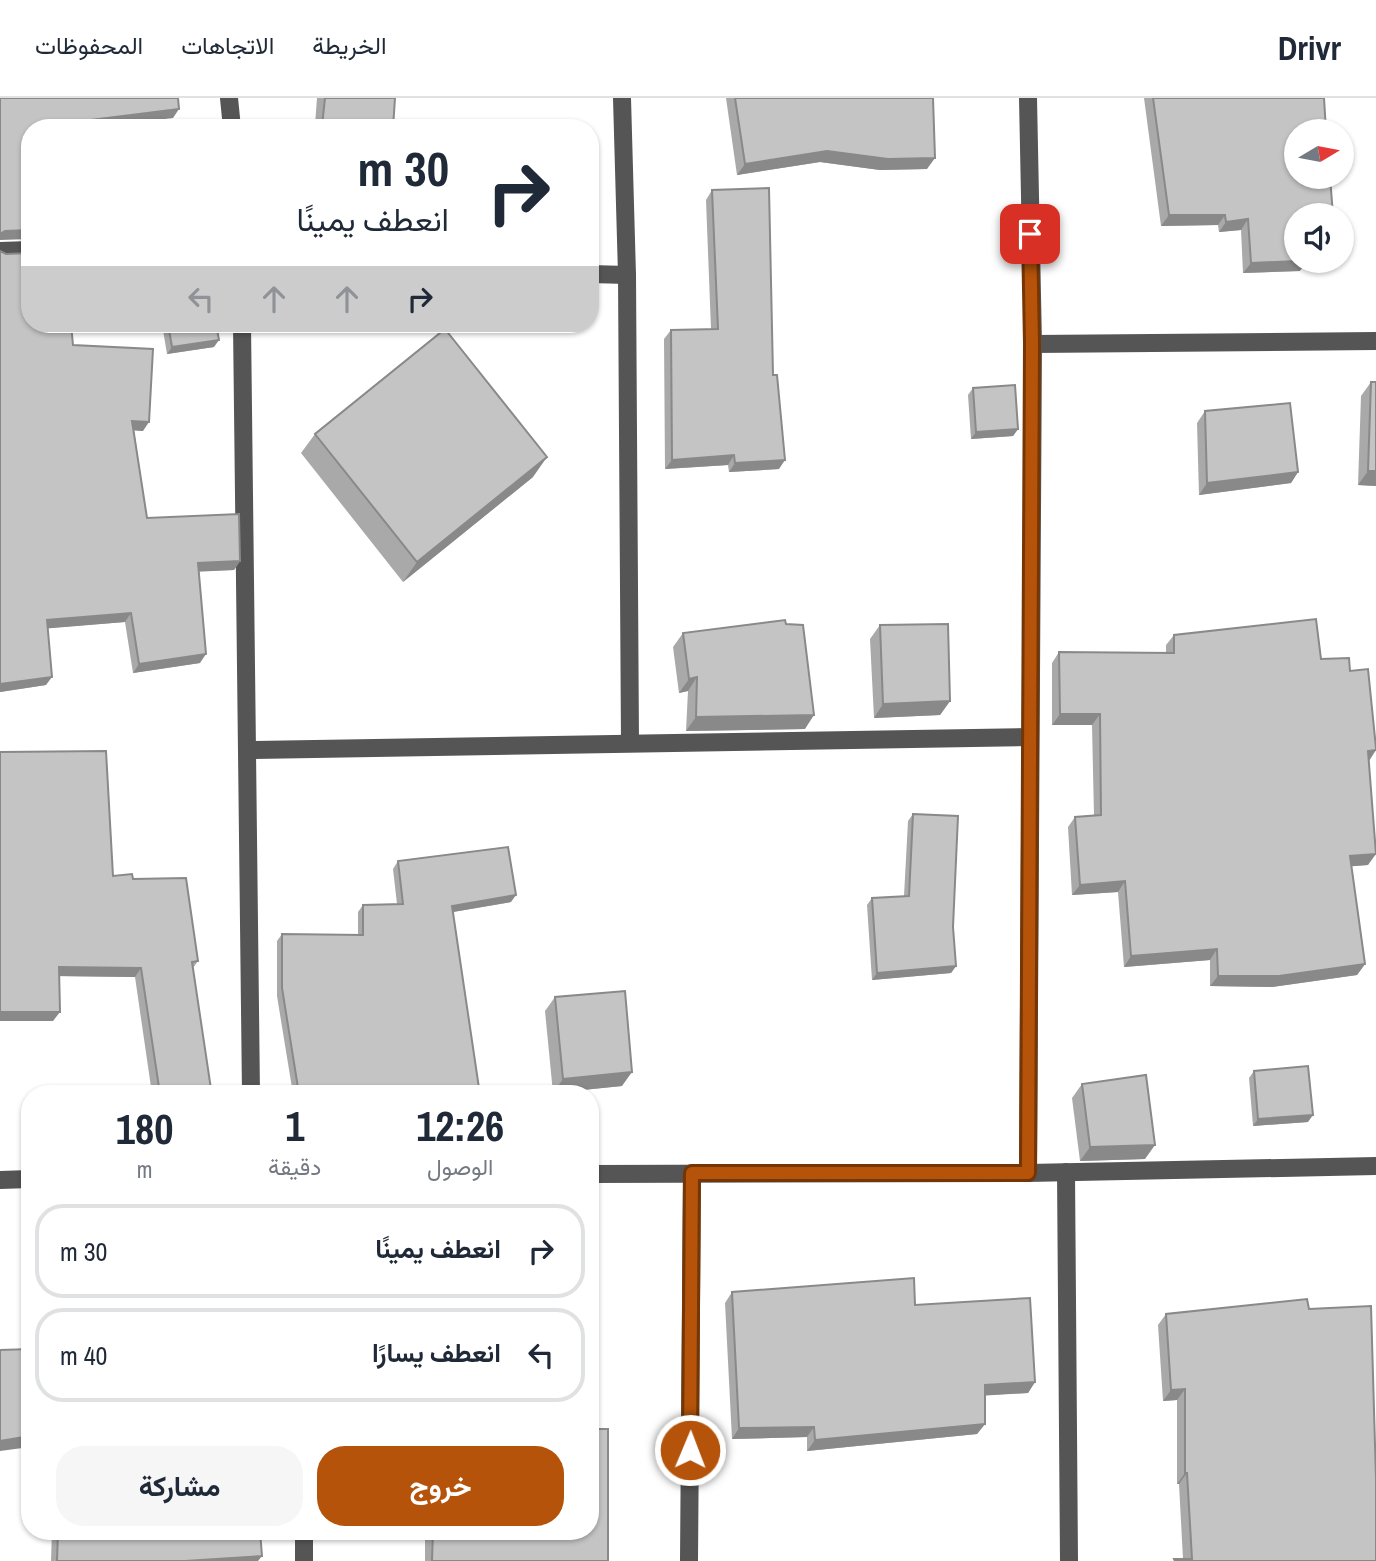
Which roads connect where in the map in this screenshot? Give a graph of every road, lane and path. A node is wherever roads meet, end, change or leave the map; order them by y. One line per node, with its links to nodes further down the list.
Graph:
1 (229, 98): 4 (street)
2 (622, 98): 8 (street)
3 (1028, 98): 11 (street)
4 (231, 119)
5 (21, 250): 6 (street)
6 (0, 251)
7 (599, 274): 8 (street)
8 (627, 275): 13 (street)
9 (242, 333): 14 (street)
10 (1376, 341): 11 (street)
11 (1032, 344): 12 (street)
12 (1030, 737): 13 (street); 19 (street)
13 (630, 743): 14 (street)
14 (248, 750): 15 (street)
15 (251, 1085)
16 (1376, 1166): 17 (street)
17 (1066, 1172): 19 (street); 26 (street)
18 (692, 1173): 19 (street); 20 (street); 25 (street)
19 (1028, 1173)
20 (599, 1174)
21 (21, 1179): 22 (street)
22 (0, 1180)
23 (304, 1540): 24 (street)
24 (304, 1561)
25 (688, 1561)
26 (1069, 1561)

